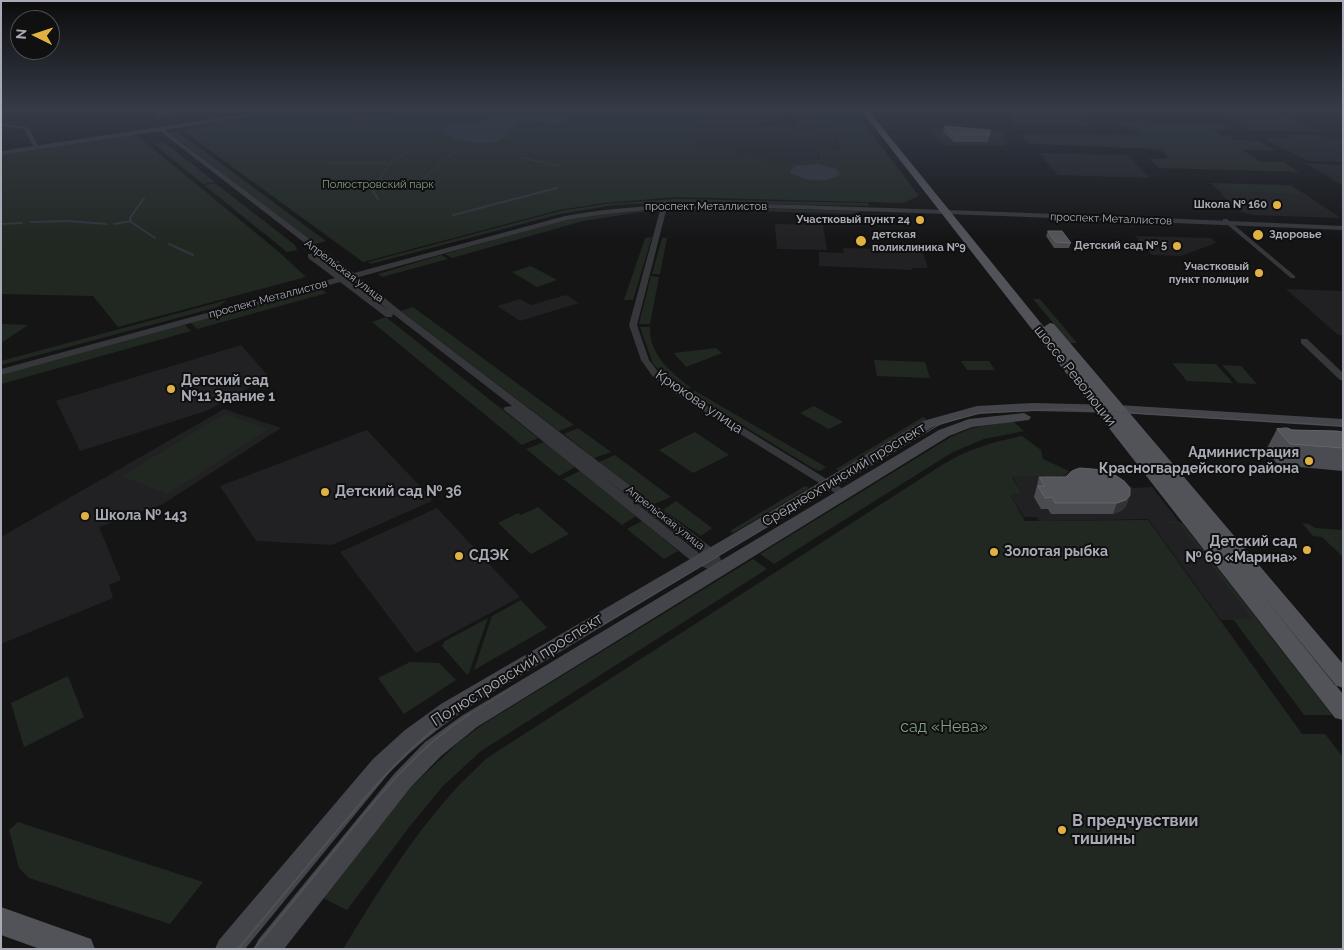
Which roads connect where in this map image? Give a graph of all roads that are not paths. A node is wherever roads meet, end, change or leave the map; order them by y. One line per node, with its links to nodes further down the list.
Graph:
1 (189, 154): 9 (street, Апрельская улица)
2 (190, 154): 9 (street, Апрельская улица)
3 (901, 154): 6 (main road, шоссе Революции)
4 (905, 154): 6 (main road, шоссе Революции)
5 (665, 204): 6 (street, проспект Металлистов); 9 (street, проспект Металлистов); 18 (street, Крюкова улица)
6 (949, 211): 7 (street, проспект Металлистов); 15 (main road, шоссе Революции); 15 (main road, шоссе Революции)
7 (1227, 222): 8 (street, проспект Металлистов); 10 (street)
8 (1343, 226)
9 (345, 276): 12 (street, проспект Металлистов); 13 (street, проспект Металлистов); 20 (street, Апрельская улица)
10 (1293, 277)
11 (1304, 341): 14 (street)
12 (1, 368)
13 (1, 372)
14 (1343, 378)
15 (1113, 413): 16 (main road, Среднеохтинский проспект); 17 (main road, Среднеохтинский проспект); 18 (main road, Среднеохтинский проспект); 19 (main road, Среднеохтинский проспект); 21 (main road, шоссе Революции); 22 (main road, шоссе Революции)
16 (1343, 423)
17 (1343, 433)
18 (828, 484): 19 (street, Крюкова улица); 20 (main road, Среднеохтинский проспект)
19 (844, 494): 20 (main road, Среднеохтинский проспект)
20 (710, 562): 25 (main road, Полюстровский проспект); 26 (main road, Полюстровский проспект)
21 (1343, 679)
22 (1343, 711)
23 (2, 920): 24 (main road)
24 (81, 949)
25 (228, 949)
26 (267, 949)

